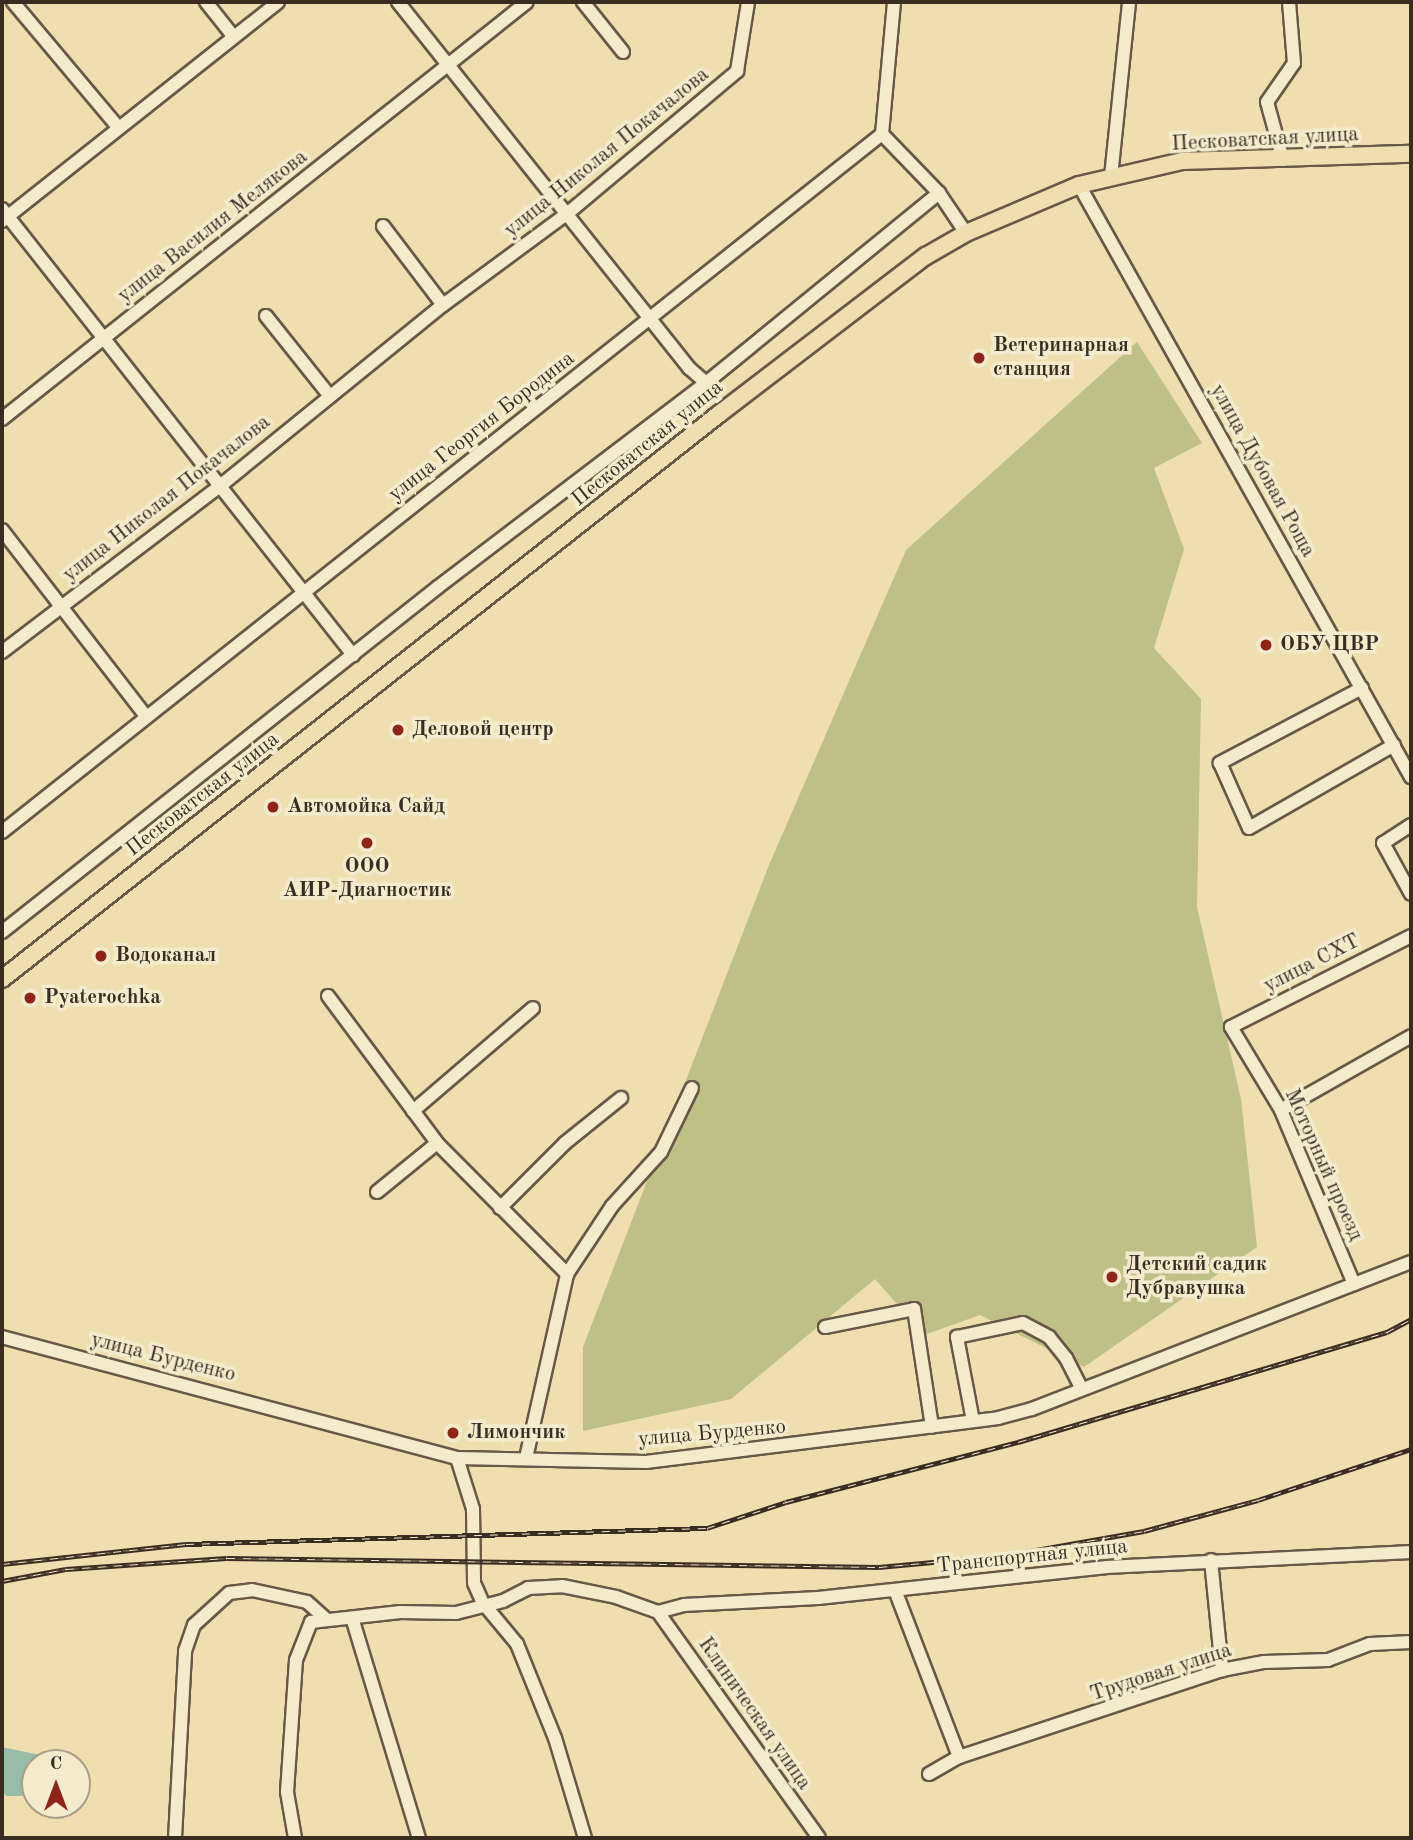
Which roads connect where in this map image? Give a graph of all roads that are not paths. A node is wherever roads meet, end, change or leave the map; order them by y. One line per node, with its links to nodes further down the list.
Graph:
1 (13, 2): 14 (street)
2 (206, 2): 11 (street)
3 (278, 2): 11 (street)
4 (398, 2): 13 (street)
5 (527, 2): 13 (street, улица Василия Мелякова)
6 (583, 2): 12 (street)
7 (748, 2): 21 (street, улица Николая Покачалова)
8 (894, 2): 15 (street)
9 (1129, 2): 18 (street)
10 (1289, 2): 17 (street)
11 (233, 36): 14 (street)
12 (623, 52)
13 (450, 65): 21 (street); 28 (street, улица Василия Мелякова)
14 (118, 127): 22 (street)
15 (882, 134): 20 (street); 27 (street, улица Георгия Бородина)
16 (1411, 154): 17 (main road, Песковатская улица)
17 (1283, 160): 18 (main road, Песковатская улица)
18 (1111, 177): 19 (main road, Песковатская улица)
19 (1079, 184): 24 (main road, Песковатская улица); 38 (street, улица Дубовая Роща)
20 (939, 193): 24 (street); 29 (street)
21 (568, 213): 25 (street, улица Николая Покачалова); 27 (street)
22 (4, 216): 28 (street)
23 (383, 226): 25 (street)
24 (965, 233): 47 (main road, Песковатская улица)
25 (443, 305): 30 (street, улица Николая Покачалова)
26 (266, 316): 30 (street)
27 (651, 316): 29 (street); 34 (street, улица Георгия Бородина)
28 (104, 337): 31 (street, улица Василия Мелякова); 32 (street)
29 (706, 383): 37 (street)
30 (329, 395): 32 (street, улица Николая Покачалова)
31 (2, 419)
32 (220, 486): 34 (street); 35 (street, улица Николая Покачалова)
33 (2, 530): 35 (street, улица Николая Покачалова)
34 (303, 593): 37 (street); 39 (street, улица Георгия Бородина)
35 (60, 606): 36 (street); 39 (street, улица Николая Покачалова)
36 (2, 652)
37 (353, 654): 45 (street)
38 (1362, 688): 40 (street, улица Дубовая Роща); 40 (street)
39 (146, 716): 43 (street, улица Георгия Бородина)
40 (1394, 745): 41 (street, улица Дубовая Роща)
41 (1411, 777)
42 (1411, 825): 44 (street)
43 (2, 832)
44 (1411, 894)
45 (2, 932)
46 (1411, 936): 50 (street, улица СХТ)
47 (2, 979)
48 (328, 996): 55 (street)
49 (533, 1008): 55 (street)
50 (1231, 1027): 54 (street, Моторный проезд)
51 (1411, 1036): 54 (street)
52 (692, 1088): 60 (street)
53 (621, 1098): 58 (street)
54 (1281, 1110): 61 (street, Моторный проезд)
55 (413, 1111): 56 (street)
56 (437, 1143): 57 (street); 58 (street)
57 (377, 1192)
58 (500, 1208): 60 (street)
59 (1411, 1262): 61 (street, улица Бурденко)
60 (567, 1274): 68 (street)
61 (1354, 1284): 64 (street, улица Бурденко)
62 (825, 1327): 66 (street)
63 (2, 1337): 67 (street, улица Бурденко)
64 (1082, 1390): 65 (street, улица Бурденко); 65 (street)
65 (973, 1421): 66 (street, улица Бурденко)
66 (932, 1427): 68 (street, улица Бурденко)
67 (457, 1458): 68 (street, улица Бурденко); 72 (street)
68 (526, 1458)
69 (1411, 1552): 70 (street, Транспортная улица)
70 (1211, 1560): 71 (street, Транспортная улица); 77 (street)
71 (895, 1590): 73 (street, Транспортная улица); 78 (street)
72 (483, 1603): 73 (street); 75 (street); 83 (street)
73 (658, 1612): 84 (street, Клиническая улица)
74 (325, 1618): 75 (street); 80 (street); 81 (street)
75 (352, 1621): 82 (street)
76 (1411, 1642): 77 (street, Трудовая улица)
77 (1222, 1670): 78 (street, Трудовая улица)
78 (959, 1757): 79 (street, Трудовая улица)
79 (929, 1774)
80 (175, 1838)
81 (295, 1838)
82 (419, 1838)
83 (585, 1838)
84 (819, 1838)

